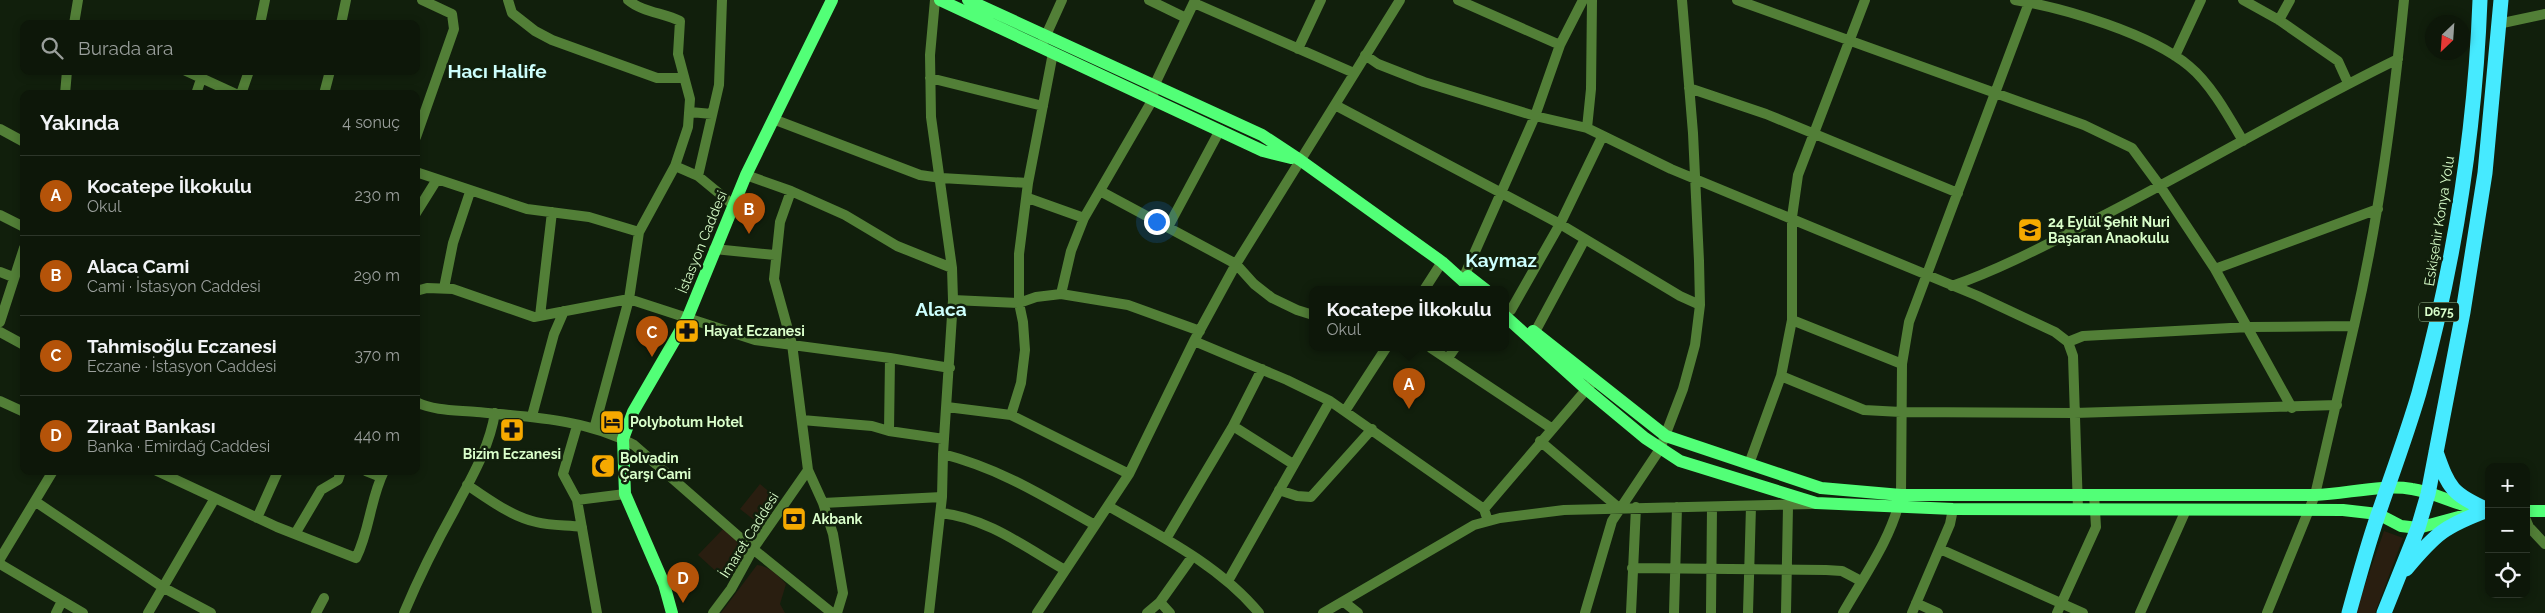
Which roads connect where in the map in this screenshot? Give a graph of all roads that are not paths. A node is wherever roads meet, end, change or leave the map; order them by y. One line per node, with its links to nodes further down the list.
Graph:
1 (78, 0): 34 (street)
2 (265, 0): 35 (street)
3 (346, 0): 36 (street)
4 (422, 0): 71 (street)
5 (508, 0): 52 (street)
6 (628, 0): 52 (street)
7 (722, 0): 68 (street)
8 (832, 0): 70 (main road, İstasyon Caddesi)
9 (935, 0): 53 (street)
10 (940, 0): 40 (main road)
11 (968, 0): 40 (main road)
12 (1062, 0): 40 (street)
13 (1149, 0): 33 (street)
14 (1321, 0): 42 (street)
15 (1400, 0): 44 (street)
16 (1458, 0): 41 (street)
17 (1583, 0): 41 (street)
18 (1592, 0): 72 (street)
19 (1682, 0): 57 (street)
20 (1737, 0): 31 (street)
21 (1864, 0): 39 (street)
22 (2015, 0): 29 (street)
23 (2201, 0): 45 (street)
24 (2243, 0): 37 (street)
25 (2290, 0): 37 (street)
26 (2404, 0): 46 (street)
27 (2480, 0): 194 (highway, Eskişehir Konya Yolu / D675)
28 (2501, 0): 38 (highway, D675)
29 (2030, 1): 45 (street); 63 (street)
30 (1194, 2): 33 (street); 42 (street)
31 (1766, 4): 39 (street)
32 (2545, 14): 38 (street)
33 (1186, 18): 56 (street)
34 (76, 20)
35 (261, 20)
36 (342, 20)
37 (2279, 20): 55 (street)
38 (2498, 24): 182 (highway, D675)
39 (1850, 40): 63 (street); 75 (street)
40 (1043, 41): 43 (main road); 56 (main road)
41 (1560, 45): 69 (street)
42 (1298, 49): 47 (street)
43 (1053, 53): 64 (main road); 66 (street)
44 (1365, 55): 47 (street); 69 (street)
45 (2175, 56): 78 (street)
46 (2398, 59): 55 (street); 97 (street)
47 (1354, 73): 65 (street)
48 (67, 75): 58 (street)
49 (194, 75): 54 (street)
50 (248, 75): 61 (street)
51 (329, 75): 62 (street)
52 (683, 78): 67 (street)
53 (930, 78): 66 (street); 85 (street)
54 (201, 79): 59 (street); 60 (street)
55 (2348, 83): 78 (street)
56 (1154, 86): 64 (street); 79 (main road)
57 (1689, 88): 75 (street); 84 (street)
58 (65, 90)
59 (197, 90)
60 (227, 90)
61 (242, 90)
62 (325, 90)
63 (1996, 94): 88 (street); 92 (street)
64 (1153, 99): 74 (main road); 90 (street)
65 (1335, 105): 79 (street); 93 (street)
66 (1043, 106): 87 (street)
67 (690, 112): 68 (street); 80 (street)
68 (712, 114): 83 (street)
69 (1535, 116): 72 (street); 93 (street)
70 (773, 119): 82 (main road, İstasyon Caddesi); 85 (street)
71 (420, 126)
72 (1587, 128): 76 (street)
73 (0, 129): 77 (street)
74 (1220, 130): 79 (main road); 104 (street)
75 (1813, 134): 92 (street); 100 (street)
76 (1602, 137): 84 (street); 102 (street)
77 (20, 140)
78 (2243, 141): 88 (street)
79 (1300, 160): 110 (main road); 111 (street)
80 (675, 166): 83 (street); 105 (street)
81 (420, 174): 86 (street)
82 (746, 175): 89 (street); 95 (main road, İstasyon Caddesi)
83 (698, 176): 95 (street)
84 (1694, 176): 100 (street); 128 (street)
85 (940, 178): 87 (street); 112 (street)
86 (436, 181): 91 (street); 96 (street)
87 (1028, 183): 94 (street)
88 (2160, 186): 113 (street); 121 (street)
89 (791, 191): 108 (street); 112 (street)
90 (1100, 191): 101 (street); 104 (street)
91 (470, 192): 98 (street); 122 (street)
92 (1958, 193): 115 (street)
93 (1502, 194): 102 (street); 117 (street)
94 (1028, 198): 101 (street); 127 (street)
95 (732, 204): 107 (main road, İstasyon Caddesi)
96 (420, 207)
97 (2378, 208): 113 (street); 138 (street)
98 (552, 212): 105 (street); 134 (street)
99 (0, 215): 103 (street)
100 (1792, 217): 115 (street); 136 (street)
101 (1084, 218): 124 (street)
102 (1560, 224): 106 (street); 129 (street)
103 (20, 225)
104 (1168, 227): 111 (street)
105 (638, 232): 125 (street)
106 (1585, 239): 128 (street); 142 (street)
107 (714, 249): 108 (street); 135 (main road, İstasyon Caddesi)
108 (775, 256): 146 (street)
109 (20, 260): 116 (street)
110 (1442, 262): 117 (main road); 118 (street)
111 (1236, 264): 133 (street); 140 (street)
112 (952, 268): 126 (street)
113 (2215, 269): 139 (street)
114 (0, 272): 116 (street)
115 (1927, 275): 121 (street); 152 (street)
116 (13, 277): 137 (street)
117 (1464, 278): 119 (main road); 120 (main road)
118 (1427, 286)
119 (1470, 286)
120 (1479, 286)
121 (1952, 286): 145 (street)
122 (444, 288): 123 (street); 134 (street)
123 (420, 291)
124 (1062, 294): 127 (street); 140 (street)
125 (629, 299): 130 (street); 135 (street); 174 (street)
126 (953, 300): 127 (street); 153 (street)
127 (1019, 303): 168 (street)
128 (1700, 305): 177 (street)
129 (1509, 308)
130 (564, 311): 134 (street); 169 (street)
131 (1509, 312): 142 (main road)
132 (1509, 313): 156 (main road)
133 (1309, 314)
134 (540, 316)
135 (687, 319): 146 (street); 178 (main road, İstasyon Caddesi)
136 (1792, 320): 152 (street); 155 (street)
137 (0, 322)
138 (2354, 326): 139 (street); 159 (street)
139 (2249, 328): 145 (street); 162 (street)
140 (1200, 331): 143 (street)
141 (0, 332): 144 (street)
142 (1535, 332): 156 (main road)
143 (1194, 341): 154 (street); 187 (street)
144 (20, 342)
145 (2068, 342): 166 (street)
146 (792, 344): 150 (street); 170 (street)
147 (1384, 351): 164 (street)
148 (1435, 351): 151 (street)
149 (1453, 351): 151 (street)
150 (890, 358): 153 (street); 176 (street)
151 (1448, 358): 173 (street)
152 (1902, 364): 165 (street)
153 (950, 368): 161 (street)
154 (1262, 369): 158 (street); 172 (street)
155 (1781, 376): 165 (street); 185 (street)
156 (1590, 384): 173 (street); 177 (main road); 181 (main road)
157 (0, 401): 163 (street)
158 (1330, 402): 164 (street); 184 (street)
159 (2337, 405): 162 (street); 200 (street)
160 (420, 406): 167 (street)
161 (947, 407): 168 (street); 179 (street)
162 (2292, 408): 166 (street)
163 (20, 410)
164 (1345, 410): 175 (street)
165 (1901, 412): 166 (street); 204 (street)
166 (2074, 413): 197 (street)
167 (495, 414): 169 (street); 193 (street)
168 (1011, 415): 187 (street)
169 (532, 416): 171 (street)
170 (802, 420): 176 (street); 186 (street)
171 (577, 426): 174 (street); 203 (street)
172 (1233, 426): 184 (street); 236 (street)
173 (1552, 428): 180 (street)
174 (594, 429): 178 (street)
175 (1372, 429): 195 (street); 217 (street)
176 (889, 431): 179 (street)
177 (1666, 436): 181 (street); 185 (main road)
178 (623, 439): 196 (main road); 238 (street)
179 (944, 439): 183 (street)
180 (1540, 441): 214 (street); 217 (street)
181 (1660, 449): 207 (main road); 214 (street)
182 (2435, 450): 199 (highway, D675); 216 (highway)
183 (943, 454): 201 (street); 231 (street)
184 (1293, 464): 195 (street)
185 (1749, 464): 204 (main road)
186 (808, 470): 206 (street); 238 (street, İmaret Caddesi)
187 (1129, 474): 208 (street)
188 (51, 475): 205 (street)
189 (166, 475): 202 (street)
190 (276, 475): 229 (street)
191 (340, 475): 235 (street)
192 (383, 475): 235 (street)
193 (467, 485): 232 (street); 265 (street)
194 (2388, 487): 199 (main road); 200 (main road); 228 (highway, Eskişehir Konya Yolu / D675)
195 (1279, 490): 251 (street)
196 (625, 494): 203 (street); 267 (main road)
197 (2078, 494): 198 (main road); 204 (main road); 215 (street)
198 (2094, 494): 200 (main road); 219 (street)
199 (2428, 494): 221 (main road); 233 (highway, D675)
200 (2315, 495): 220 (street)
201 (942, 496): 206 (street); 227 (street)
202 (215, 498): 229 (street); 252 (street)
203 (577, 500): 232 (street)
204 (1900, 501): 207 (main road); 218 (main road); 250 (street)
205 (36, 502): 241 (street); 252 (street)
206 (823, 503): 270 (street)
207 (1816, 504): 210 (street)
208 (1108, 506): 231 (street); 236 (street)
209 (1751, 506): 210 (street); 213 (street); 246 (street)
210 (1788, 506): 247 (street)
211 (1636, 507): 212 (street); 214 (street); 243 (street)
212 (1676, 507): 213 (street); 245 (street)
213 (1712, 507): 248 (street)
214 (1619, 508): 230 (street); 277 (street)
215 (2078, 508): 218 (main road); 219 (main road)
216 (2485, 508)
217 (1484, 509): 230 (street)
218 (1953, 509): 239 (street)
219 (2095, 509): 222 (main road); 257 (street)
220 (2309, 509): 222 (main road); 228 (main road); 288 (street)
221 (2485, 509)
222 (2186, 510): 287 (street)
223 (2545, 510): 226 (main road)
224 (2485, 511): 233 (main road)
225 (2485, 511): 249 (highway)
226 (2530, 511)
227 (941, 513): 244 (street); 271 (street)
228 (2378, 514): 233 (main road); 289 (highway, Eskişehir Konya Yolu / D675)
229 (257, 518): 235 (street)
230 (1488, 521): 256 (street)
231 (1095, 525): 244 (street)
232 (582, 526): 266 (street)
233 (2418, 528): 249 (highway, D675)
234 (2530, 528): 237 (street)
235 (295, 534)
236 (1166, 539): 240 (street)
237 (2545, 544)
238 (753, 549): 268 (street, İmaret Caddesi); 269 (street)
239 (1940, 549): 257 (street); 258 (street)
240 (1192, 557): 251 (street); 255 (street)
241 (0, 559)
242 (0, 564): 254 (street)
243 (1632, 568): 245 (street); 278 (street)
244 (1065, 570): 272 (street)
245 (1674, 570): 248 (street); 279 (street)
246 (1748, 570): 247 (street); 248 (street); 281 (street)
247 (1788, 570): 250 (street); 282 (street)
248 (1712, 571): 280 (street)
249 (2397, 580): 290 (highway, D675)
250 (1861, 581): 283 (street)
251 (1228, 582): 259 (street)
252 (164, 588): 262 (street); 263 (street)
253 (324, 598): 264 (street)
254 (62, 600): 260 (street); 261 (street)
255 (1160, 602): 273 (street); 274 (street)
256 (1344, 602): 275 (street); 276 (street)
257 (2061, 603): 285 (street); 286 (street)
258 (1914, 608): 284 (street)
259 (1256, 612)
260 (56, 613)
261 (83, 613)
262 (148, 613)
263 (211, 613)
264 (316, 613)
265 (404, 613)
266 (597, 613)
267 (672, 613)
268 (712, 613)
269 (832, 613)
270 (837, 613)
271 (929, 613)
272 (1037, 613)
273 (1147, 613)
274 (1170, 613)
275 (1324, 613)
276 (1358, 613)
277 (1585, 613)
278 (1631, 613)
279 (1674, 613)
280 (1711, 613)
281 (1748, 613)
282 (1786, 613)
283 (1843, 613)
284 (1938, 613)
285 (2057, 613)
286 (2083, 613)
287 (2140, 613)
288 (2266, 613)
289 (2348, 613)
290 (2384, 613)

